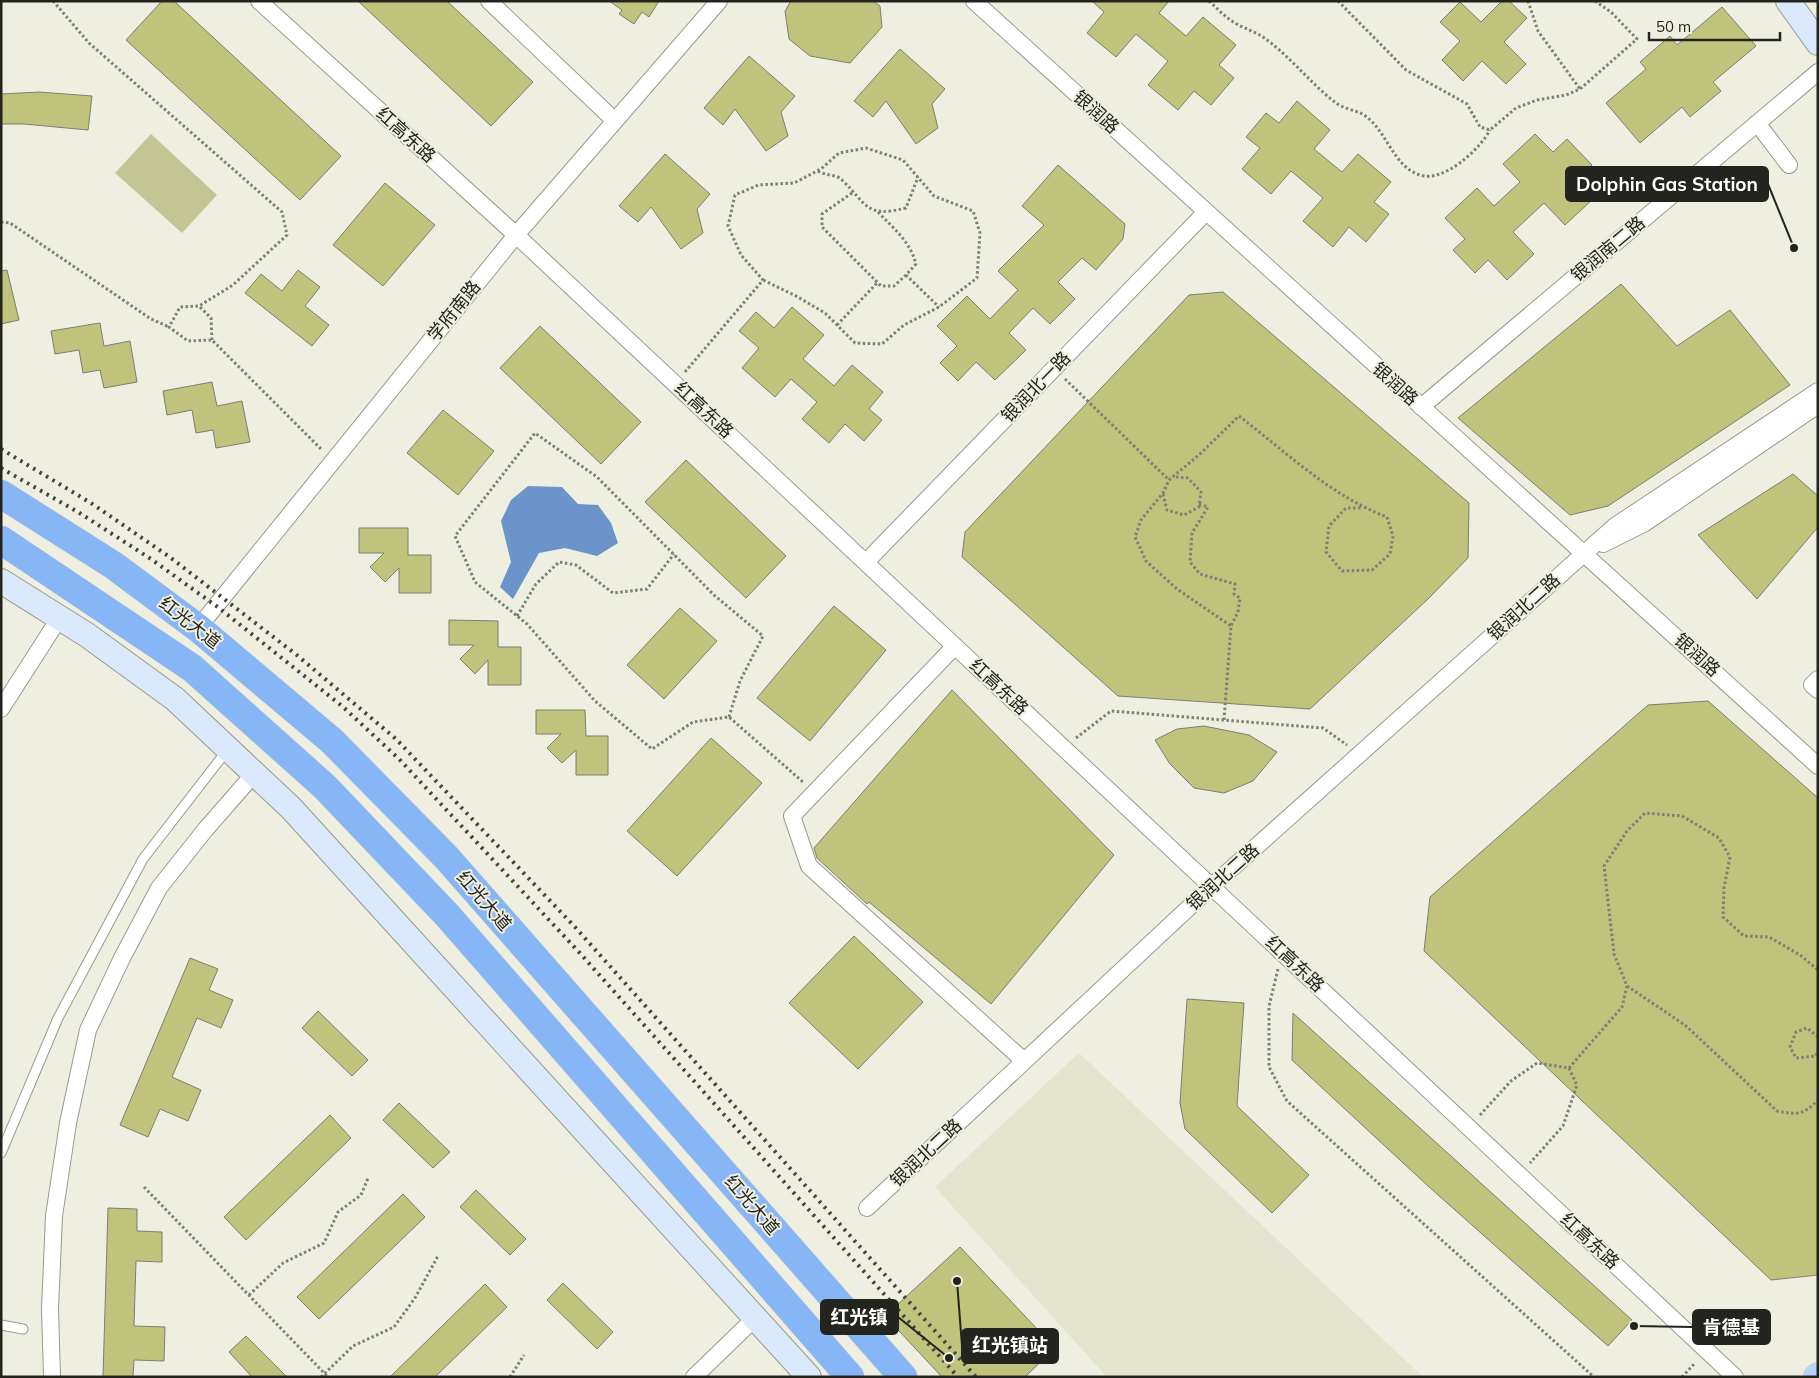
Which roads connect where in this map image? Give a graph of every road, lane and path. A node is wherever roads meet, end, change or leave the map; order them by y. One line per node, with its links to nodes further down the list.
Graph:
1 (53, 1): 28 (path)
2 (259, 1): 24 (street, 红高东路)
3 (489, 1): 14 (street)
4 (719, 1): 14 (street, 学府南路)
5 (974, 1): 22 (street, 银润路)
6 (1209, 1): 16 (path)
7 (1338, 1): 16 (path)
8 (1528, 1): 13 (path)
9 (1595, 1): 13 (path)
10 (1788, 1): 11 (main road)
11 (1818, 43)
12 (1818, 72): 15 (street, 银润南二路)
13 (1580, 90): 16 (path)
14 (615, 121): 24 (street, 学府南路)
15 (1757, 123): 17 (street); 37 (street, 银润南二路)
16 (1490, 130)
17 (1789, 165)
18 (818, 170): 19 (path); 20 (path); 26 (path)
19 (918, 177): 21 (path); 29 (path)
20 (852, 193): 21 (path); 27 (path)
21 (876, 210): 25 (path)
22 (1206, 212): 33 (street, 银润北一路); 37 (street, 银润路)
23 (1, 222): 31 (path)
24 (516, 235): 34 (street, 红高东路); 38 (street, 学府南路)
25 (906, 275): 27 (path); 29 (path)
26 (763, 280): 30 (path); 34 (path)
27 (878, 282): 30 (path)
28 (199, 306): 31 (path); 32 (path)
29 (939, 307): 30 (path)
30 (837, 324)
31 (169, 327): 32 (path)
32 (212, 340): 38 (path)
33 (1054, 368): 40 (path); 48 (street, 银润北一路)
34 (675, 383): 48 (street, 红高东路)
35 (1818, 391): 46 (street)
36 (1818, 406): 46 (street)
37 (1421, 408): 46 (street, 银润路)
38 (333, 461): 53 (street, 学府南路)
39 (1174, 477): 40 (path); 43 (path); 44 (path)
40 (1169, 480): 41 (path)
41 (1163, 493): 43 (path); 52 (path)
42 (1, 494): 53 (highway, 红光大道)
43 (1199, 504): 52 (path)
44 (1363, 508): 44 (path)
45 (1, 540): 94 (highway, 红光大道)
46 (1585, 553): 62 (street, 银润北二路); 63 (street, 银润路)
47 (674, 554): 50 (path); 50 (path); 58 (path)
48 (866, 562): 54 (street, 红高东路)
49 (1, 581): 51 (main road)
50 (517, 616): 58 (path)
51 (60, 617): 57 (street); 61 (main road)
52 (1231, 626): 59 (path)
53 (198, 628): 95 (highway, 红光大道)
54 (955, 646): 60 (street, 红高东路); 65 (street)
55 (1818, 679): 56 (street)
56 (1818, 690)
57 (1, 709)
58 (729, 717): 65 (path)
59 (1224, 720): 60 (path); 62 (path)
60 (1063, 747): 66 (street, 红高东路)
61 (228, 749): 64 (main road); 76 (lane)
62 (1360, 754): 66 (street, 银润北二路)
63 (1818, 766)
64 (254, 774): 83 (main road); 88 (street)
65 (814, 792): 72 (street)
66 (1212, 886): 67 (street, 红高东路); 72 (street, 银润北二路)
67 (1282, 952): 75 (street, 红高东路); 96 (path)
68 (1818, 970): 69 (path)
69 (1627, 986): 73 (path); 74 (path)
70 (1818, 1037): 71 (path)
71 (1818, 1050)
72 (1024, 1061): 80 (street, 银润北二路)
73 (1568, 1068): 75 (path); 77 (path)
74 (1818, 1100)
75 (1468, 1127): 77 (street, 红高东路)
76 (1, 1153)
77 (1519, 1175): 97 (street, 红高东路)
78 (368, 1178): 82 (path)
79 (144, 1187): 82 (path)
80 (867, 1208)
81 (438, 1256): 87 (path)
82 (249, 1295): 87 (path)
83 (755, 1318): 92 (street); 93 (main road)
84 (1, 1325): 85 (lane)
85 (23, 1329)
86 (524, 1355): 91 (path)
87 (324, 1373): 89 (path); 90 (path)
88 (52, 1377)
89 (321, 1377)
90 (328, 1377)
91 (510, 1377)
92 (694, 1377)
93 (808, 1377)
94 (850, 1377)
95 (903, 1377)
96 (1594, 1377)
97 (1735, 1377)

